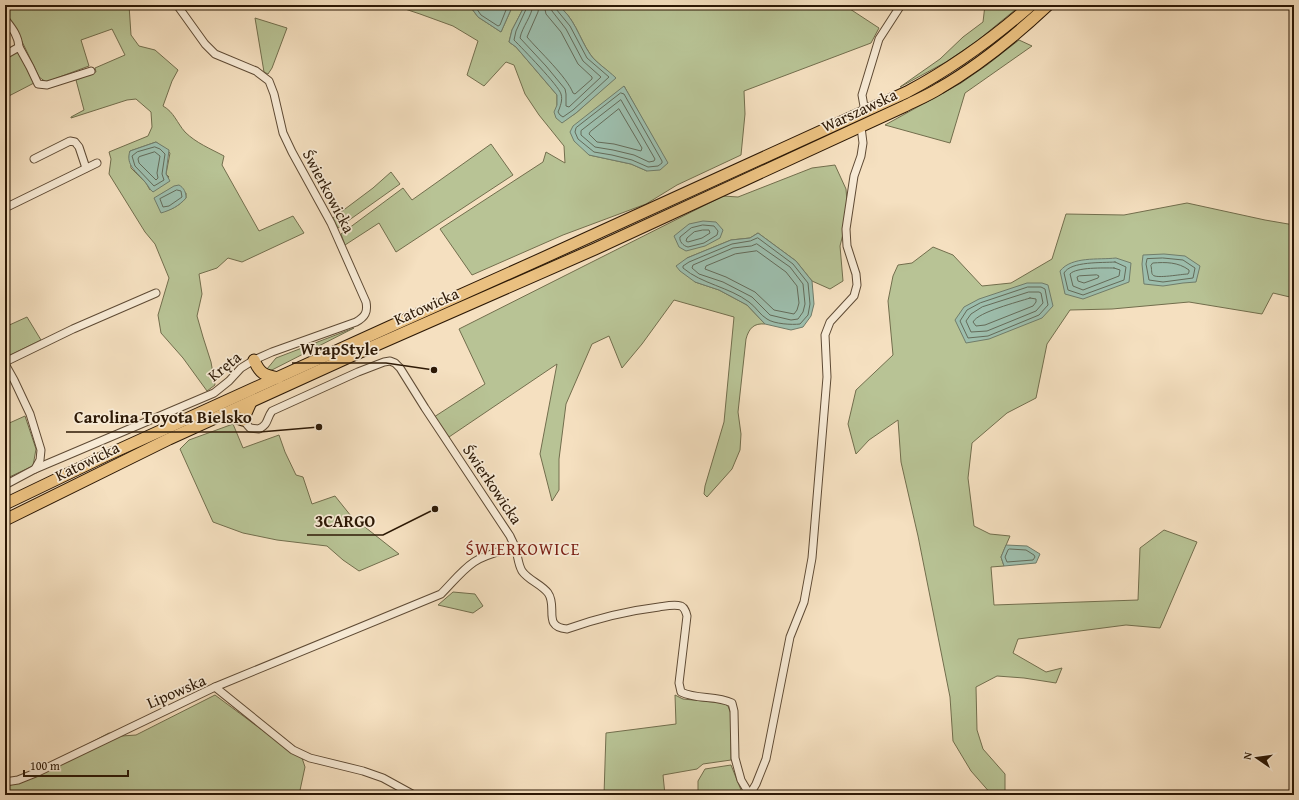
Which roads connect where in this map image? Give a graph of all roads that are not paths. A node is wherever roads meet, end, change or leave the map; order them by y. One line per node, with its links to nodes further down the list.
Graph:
1 (177, 5): 18 (street, Świerkowicka)
2 (901, 5): 9 (street)
3 (1031, 5): 9 (main road, Warszawska)
4 (1048, 5): 10 (main road, Warszawska)
5 (5, 19): 6 (street)
6 (19, 47): 7 (street); 8 (street)
7 (5, 56)
8 (91, 71)
9 (865, 112): 15 (main road, Warszawska)
10 (861, 127): 16 (main road, Warszawska); 31 (street)
11 (34, 159): 13 (street)
12 (96, 163): 13 (street)
13 (86, 168): 14 (street)
14 (5, 208)
15 (653, 208): 20 (main road, Katowicka)
16 (666, 216): 21 (main road, Katowicka)
17 (156, 293): 19 (street)
18 (254, 360): 20 (main road); 24 (street, Kręta)
19 (5, 363): 24 (street)
20 (278, 378): 26 (main road, Katowicka)
21 (251, 402): 22 (main road, Katowicka); 23 (main road)
22 (225, 414): 23 (main road); 27 (main road, Katowicka)
23 (243, 420): 28 (street, Świerkowicka)
24 (35, 468): 25 (street, Kręta)
25 (5, 485)
26 (5, 504)
27 (5, 520)
28 (515, 547): 29 (street); 31 (street, Świerkowicka)
29 (215, 687): 30 (street, Lipowska); 32 (street, Lipowska)
30 (5, 782)
31 (750, 794)
32 (414, 795)

